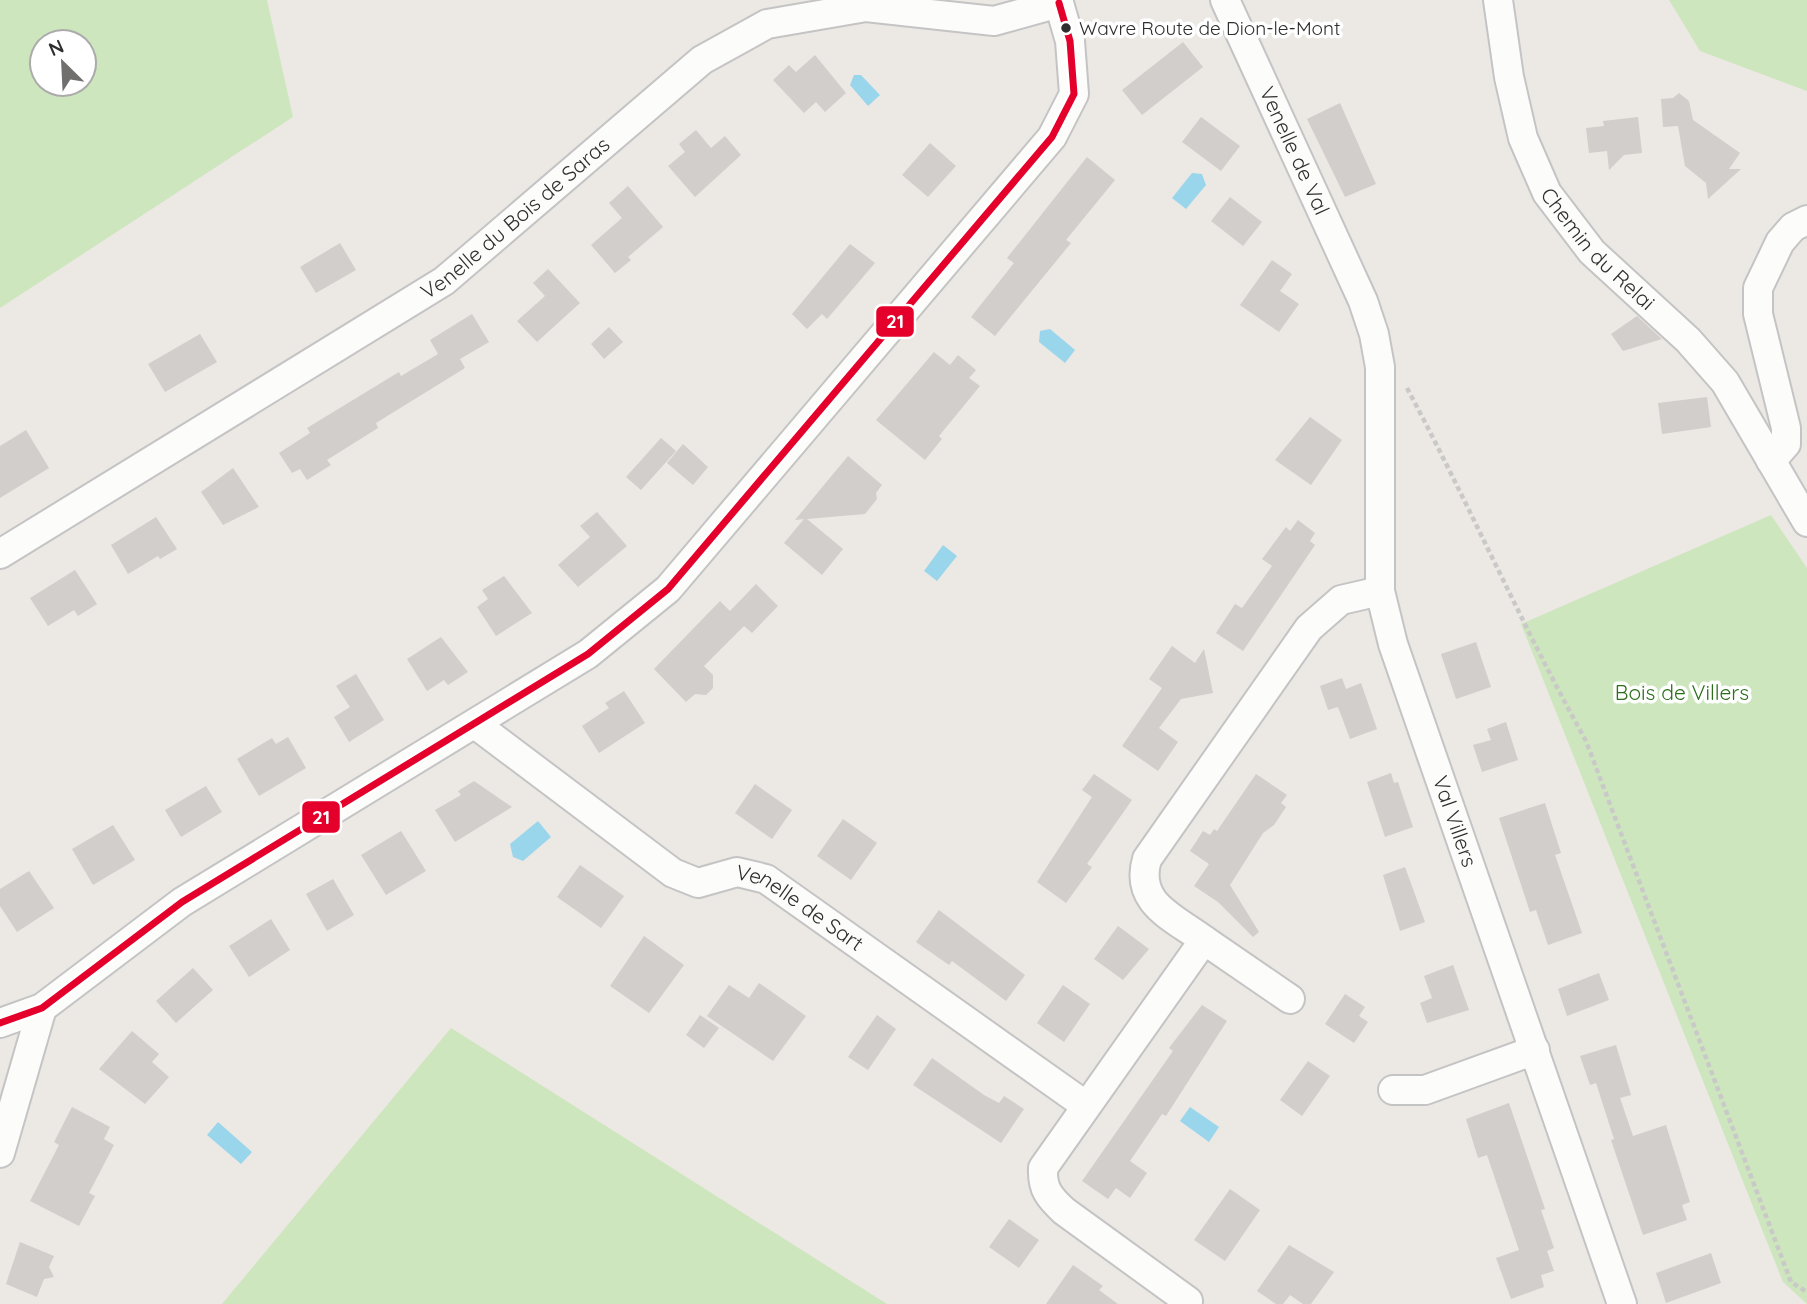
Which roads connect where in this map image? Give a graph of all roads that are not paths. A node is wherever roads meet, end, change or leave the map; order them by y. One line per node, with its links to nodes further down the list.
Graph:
1 (1225, 0): 5 (street, Venelle de Val)
2 (1499, 0): 6 (street, Chemin du Relai)
3 (1060, 1): 8 (street, Venelle du Bois de Saras); 10 (street)
4 (1807, 220): 6 (street)
5 (1363, 301): 9 (street, Val Villers)
6 (1771, 461): 7 (street, Chemin du Relai)
7 (1807, 522)
8 (0, 554)
9 (1380, 591): 11 (street); 15 (street, Val Villers)
10 (475, 724): 13 (street); 17 (street, Venelle de Sart)
11 (1203, 940): 12 (street); 17 (street)
12 (1290, 999)
13 (42, 1008): 14 (street); 18 (street)
14 (0, 1023)
15 (1535, 1050): 16 (street); 20 (street, Val Villers)
16 (1393, 1090)
17 (1085, 1105): 19 (street)
18 (0, 1153)
19 (1188, 1301)
20 (1622, 1304)

